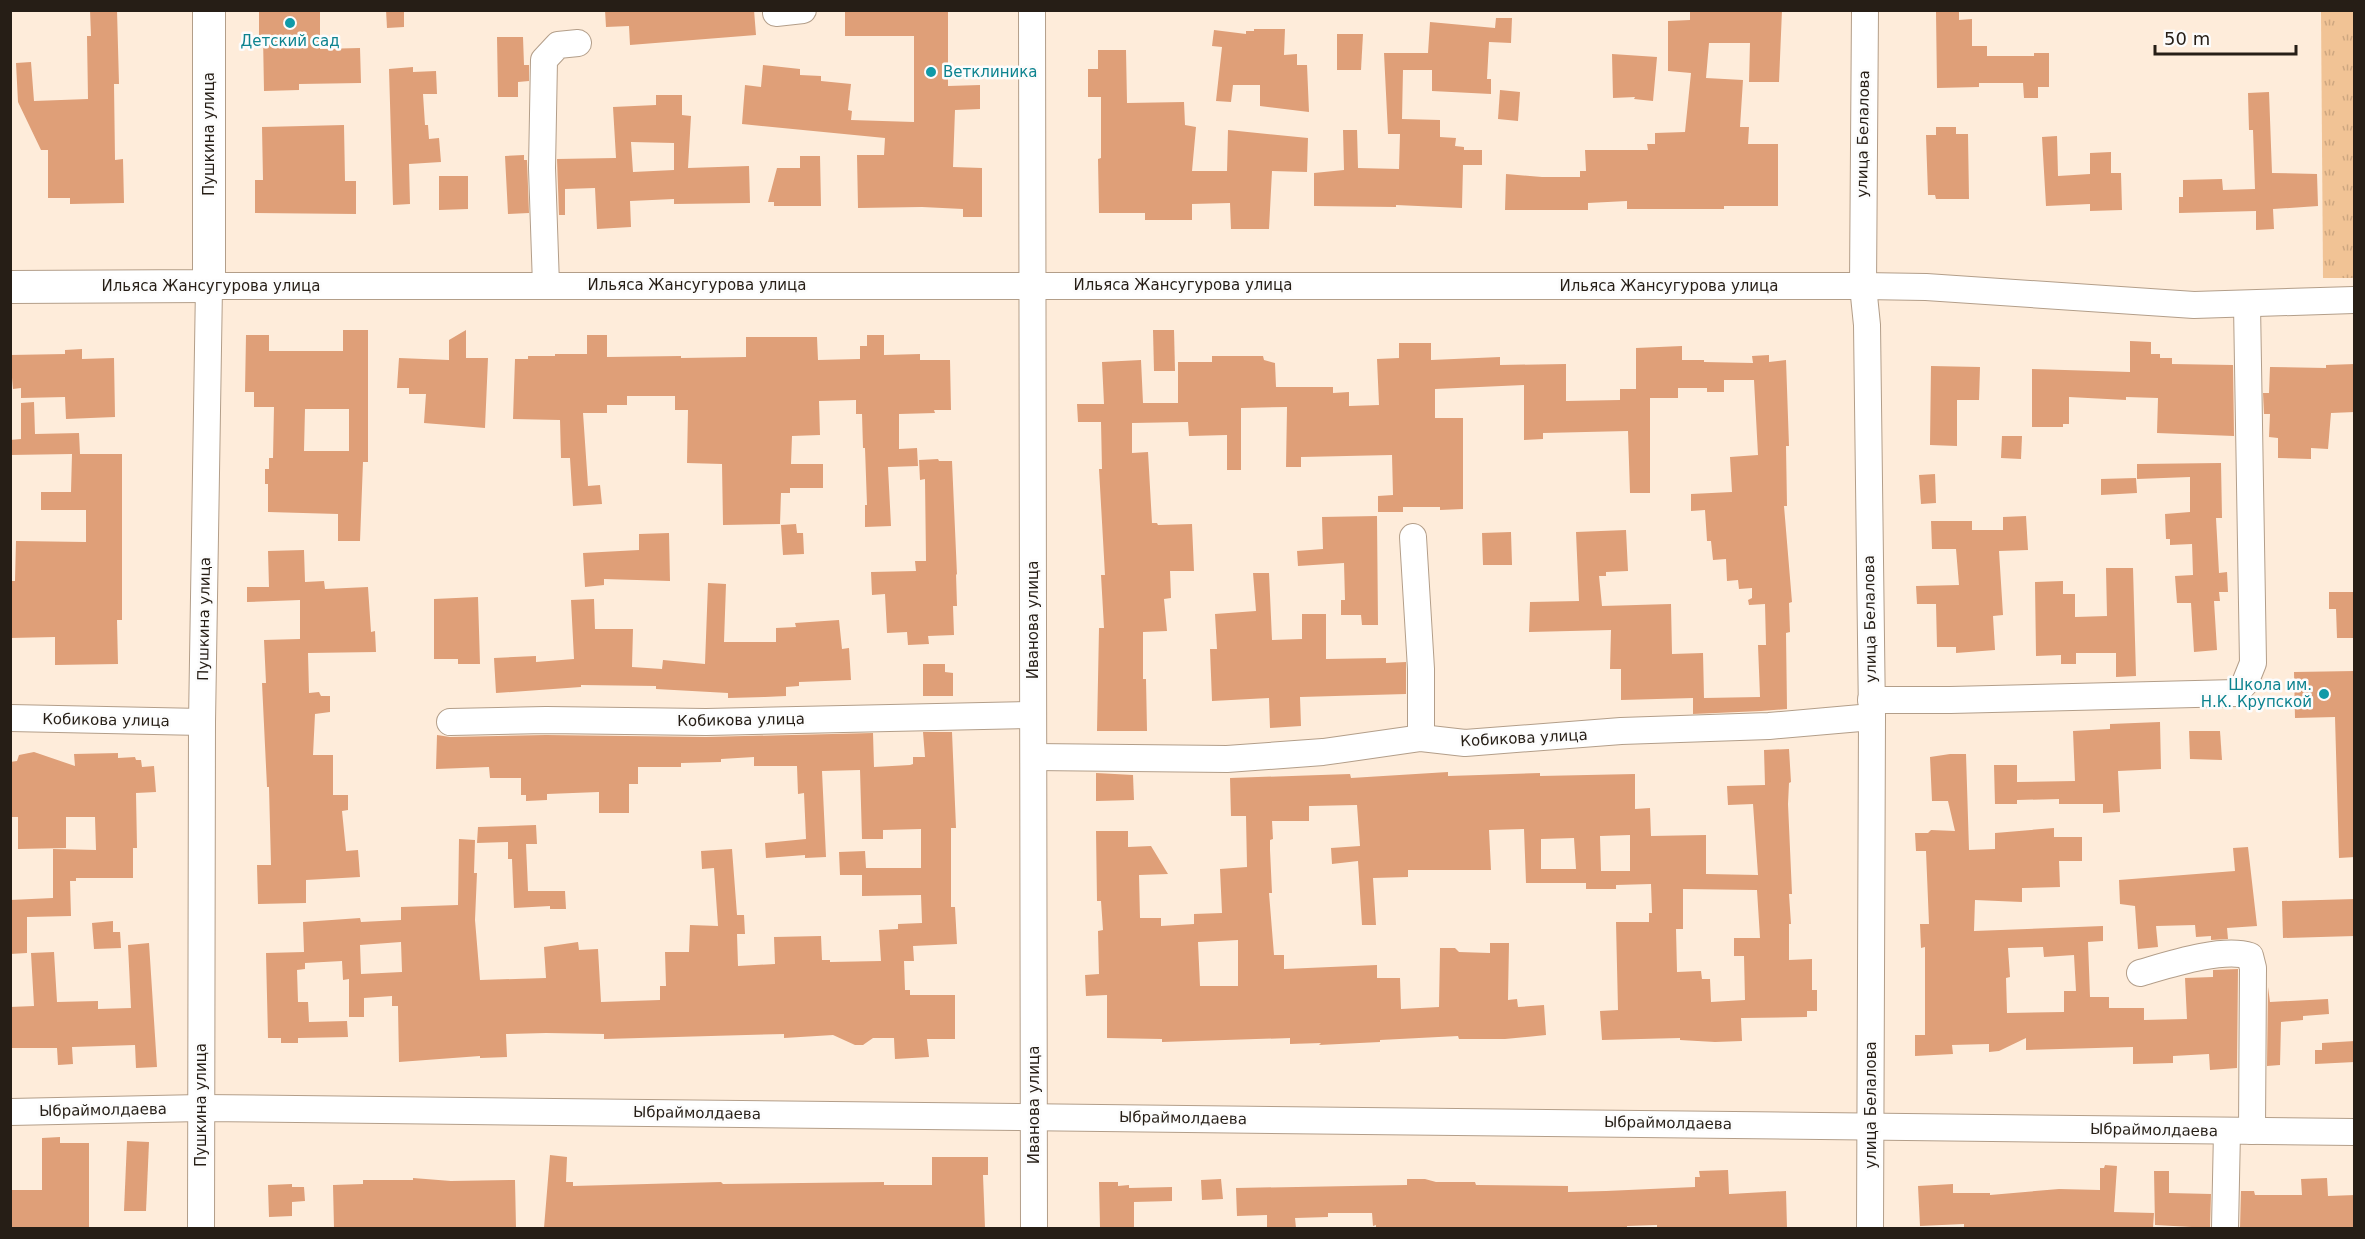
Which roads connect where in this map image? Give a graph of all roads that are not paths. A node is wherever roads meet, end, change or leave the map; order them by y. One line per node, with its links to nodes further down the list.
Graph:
1 (209, 10): 9 (main road, Пушкина улица)
2 (803, 10): 5 (street)
3 (1032, 10): 8 (street, Иванова улица)
4 (1865, 10): 10 (street, улица Белалова)
5 (776, 13)
6 (578, 43): 7 (street)
7 (546, 285): 8 (street, Ильяса Жансугурова улица); 9 (street, Ильяса Жансугурова улица)
8 (1031, 285): 10 (street, Ильяса Жансугурова улица); 16 (street, Иванова улица)
9 (209, 286): 11 (main road, Ильяса Жансугурова улица); 18 (street, Пушкина улица)
10 (1863, 286): 13 (street, Ильяса Жансугурова улица); 15 (street, улица Белалова)
11 (10, 287)
12 (2355, 300): 13 (street, Ильяса Жансугурова улица)
13 (2247, 304): 15 (street, Кобикова улица)
14 (1413, 537): 20 (street)
15 (1872, 709): 20 (street, Кобикова улица); 26 (street, улица Белалова)
16 (1033, 715): 19 (street, Кобикова улица); 21 (street, Иванова улица)
17 (10, 718): 18 (street, Кобикова улица)
18 (202, 722): 23 (street, Пушкина улица)
19 (450, 722)
20 (1421, 738): 21 (street, Кобикова улица)
21 (1034, 756): 25 (street, Иванова улица)
22 (2140, 974): 27 (street)
23 (201, 1108): 24 (street, Ыбраймолдаева); 25 (street, Ыбраймолдаева); 29 (street, Пушкина улица)
24 (10, 1112)
25 (1035, 1116): 26 (street, Ыбраймолдаева); 30 (street, Иванова улица)
26 (1871, 1126): 27 (street, Ыбраймолдаева); 31 (street, улица Белалова)
27 (2240, 1131): 28 (street, Ыбраймолдаева); 32 (street)
28 (2355, 1132)
29 (201, 1228)
30 (1034, 1228)
31 (1870, 1228)
32 (2225, 1228)

